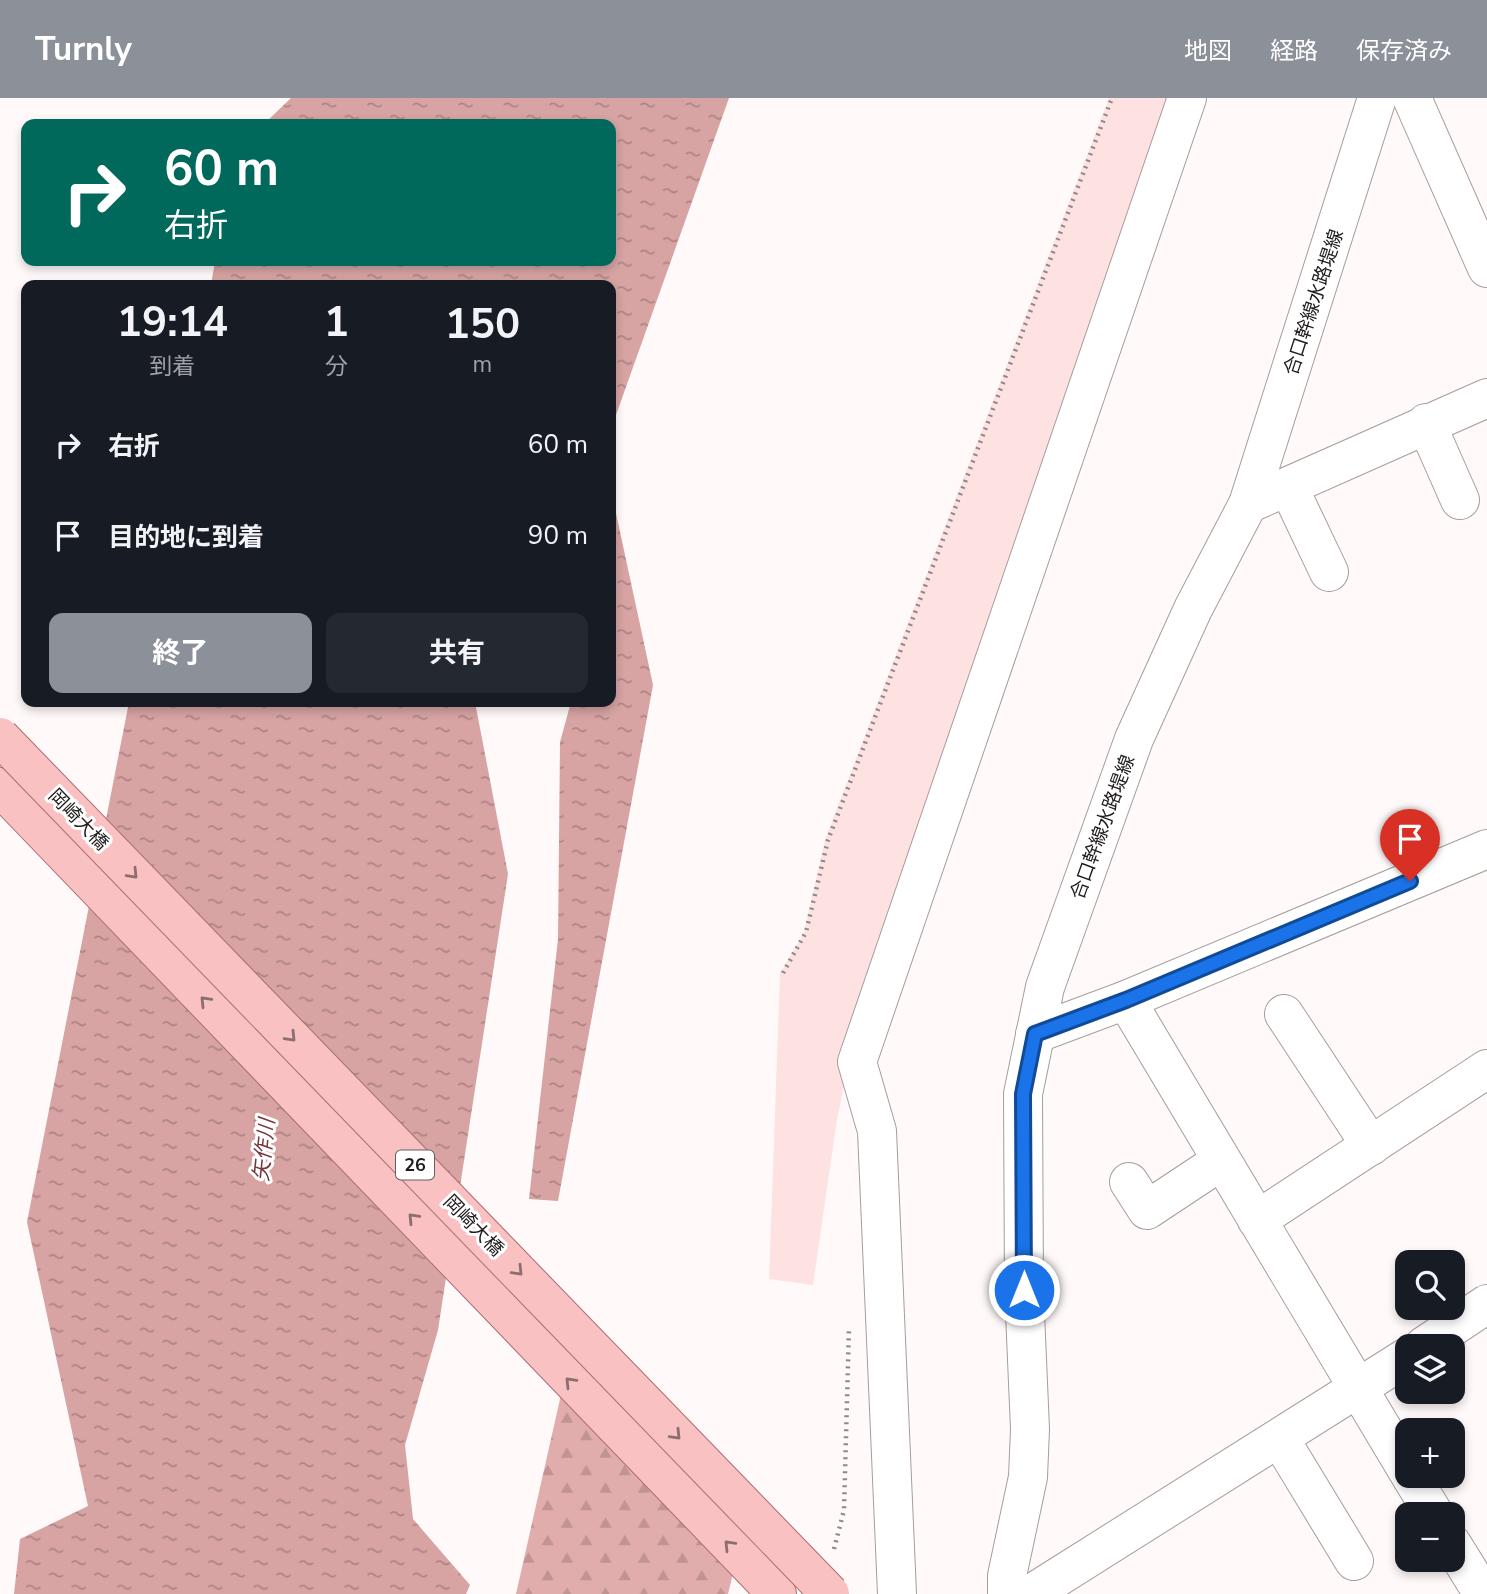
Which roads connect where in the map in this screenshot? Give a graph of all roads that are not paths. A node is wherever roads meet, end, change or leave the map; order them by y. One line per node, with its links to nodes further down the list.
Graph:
1 (1186, 98): 32 (street)
2 (1377, 98): 9 (street, 合口幹線水路堤線)
3 (1412, 98): 4 (street)
4 (1487, 268)
5 (1487, 398): 6 (street)
6 (1426, 424): 7 (street); 8 (street)
7 (1289, 488): 9 (street); 10 (street)
8 (1460, 500)
9 (1248, 504): 16 (street, 合口幹線水路堤線)
10 (1329, 572)
11 (0, 737): 30 (main road, 岡崎大橋 / 26, one-way to 30, bridge)
12 (0, 787): 31 (main road, 岡崎大橋 / 26, one-way to 12)
13 (1487, 849): 14 (street)
14 (1126, 1000): 16 (street); 19 (street)
15 (1284, 1014): 18 (street)
16 (1035, 1034): 33 (street, 合口幹線水路堤線)
17 (1487, 1069): 18 (street)
18 (1371, 1146): 21 (street)
19 (1221, 1161): 20 (street); 21 (street)
20 (1129, 1182)
21 (1257, 1220): 25 (street)
22 (1487, 1304): 23 (street)
23 (1442, 1334)
24 (1395, 1365): 25 (street)
25 (1357, 1390): 26 (street); 27 (street)
26 (1280, 1439): 28 (street); 34 (street)
27 (1395, 1451)
28 (1354, 1561)
29 (1465, 1565): 35 (street)
30 (831, 1576)
31 (777, 1594)
32 (897, 1594)
33 (1007, 1594)
34 (1031, 1594)
35 (1483, 1594)

